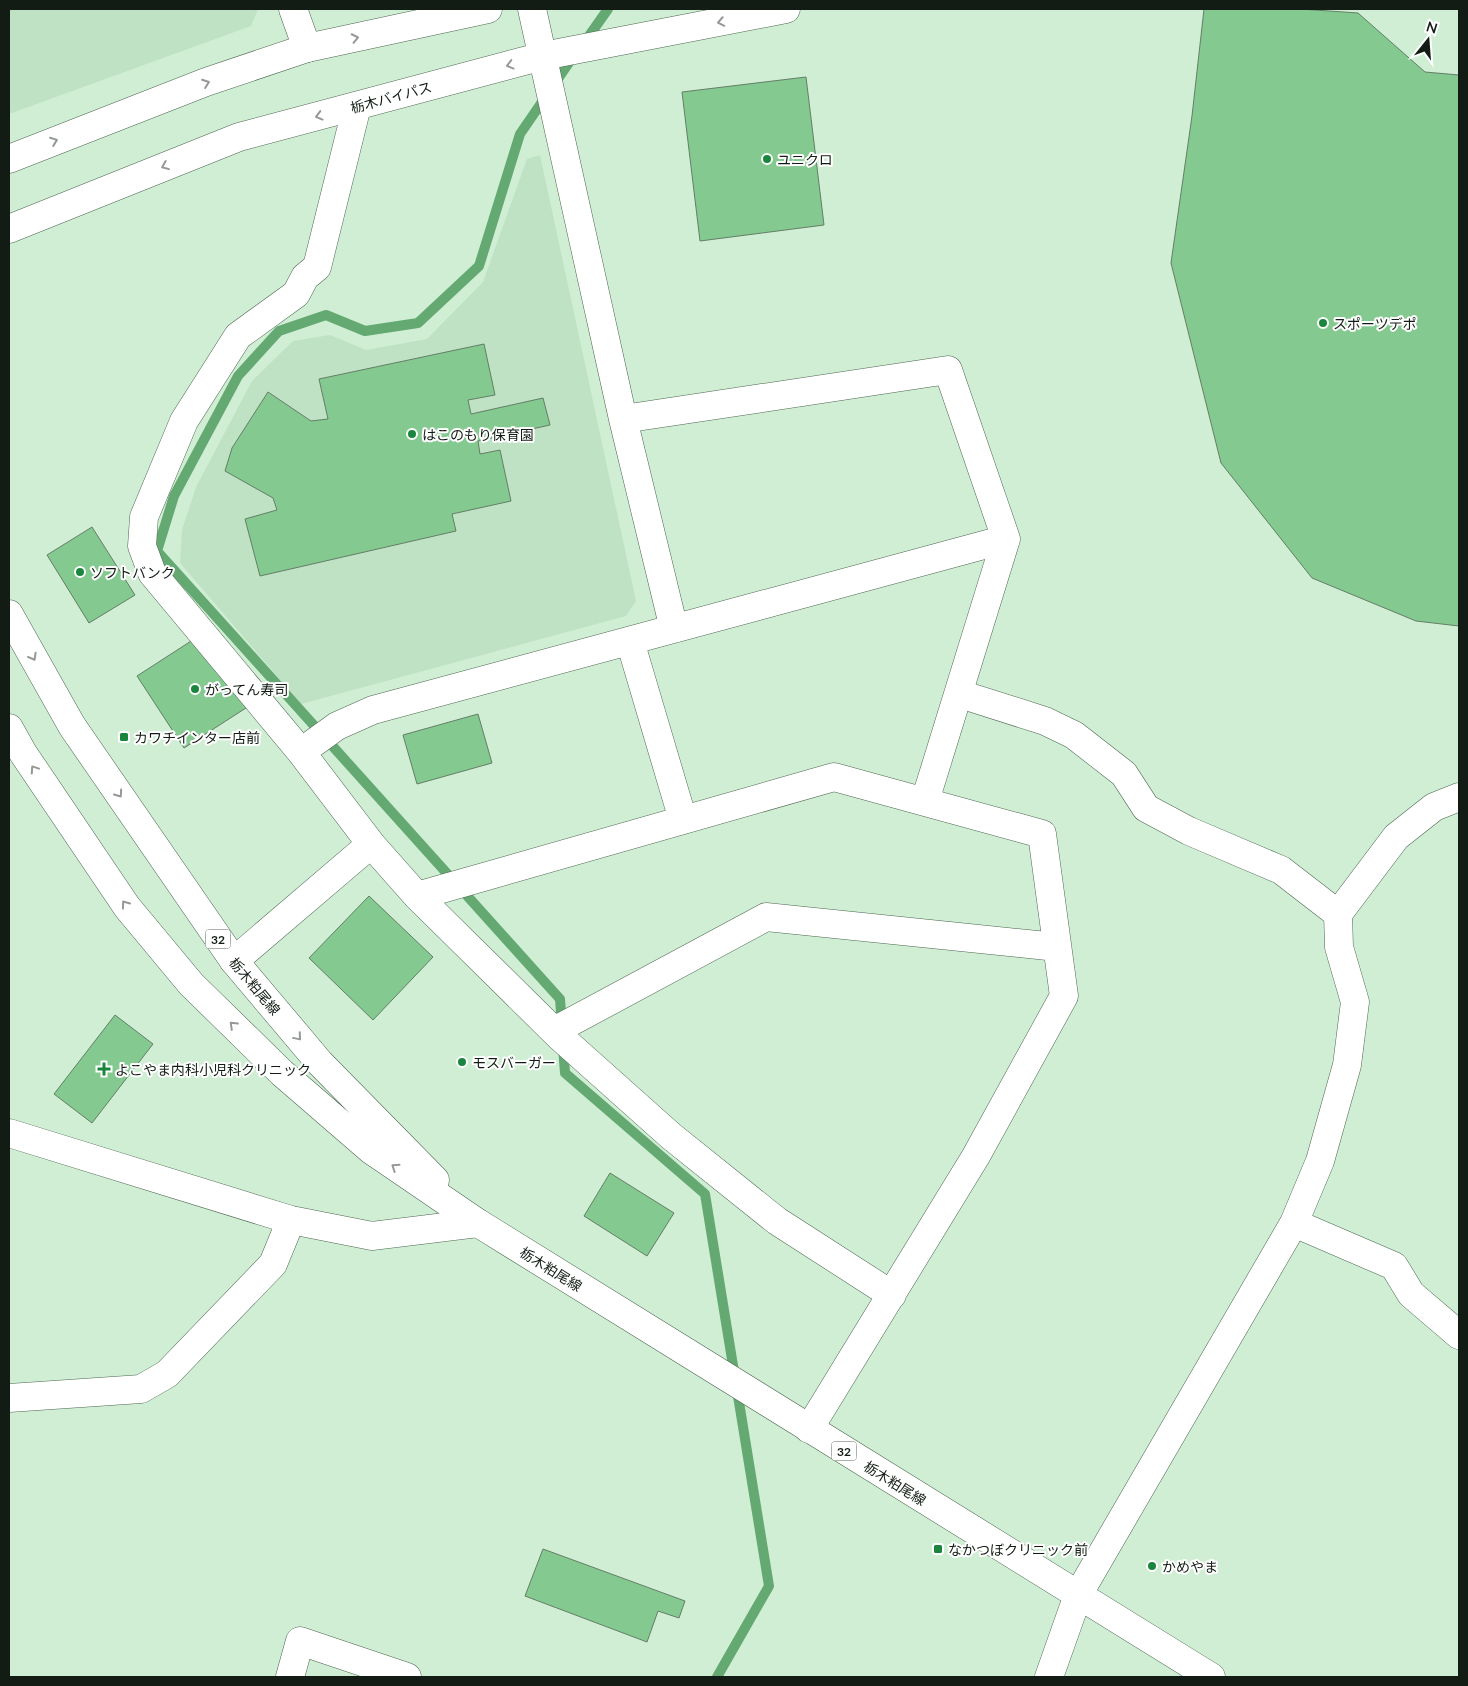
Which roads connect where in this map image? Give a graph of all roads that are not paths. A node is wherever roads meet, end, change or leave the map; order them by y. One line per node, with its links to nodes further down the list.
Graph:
1 (293, 9): 5 (street)
2 (488, 9): 5 (street, one-way to 2)
3 (532, 9): 6 (street)
4 (786, 9): 6 (street, 栃木バイパス, one-way to 6)
5 (307, 48): 8 (street, one-way to 5)
6 (543, 56): 7 (street, 栃木バイパス, one-way to 7); 10 (street)
7 (357, 106): 9 (street, 栃木バイパス, one-way to 9); 17 (street)
8 (9, 159)
9 (9, 229)
10 (623, 419): 11 (street); 13 (street)
11 (1006, 539): 13 (street); 15 (street)
12 (9, 614): 25 (street, 栃木粕尾線 / 32, one-way to 25)
13 (674, 629): 14 (street)
14 (630, 641): 17 (street); 20 (street)
15 (960, 694): 19 (street); 23 (street)
16 (9, 728): 29 (street, 栃木粕尾線 / 32, one-way to 16)
17 (301, 752): 21 (street)
18 (1459, 798): 23 (street)
19 (926, 801): 20 (street); 24 (street)
20 (683, 820): 22 (street)
21 (371, 844): 22 (street); 25 (street)
22 (417, 896): 26 (street)
23 (1338, 914): 30 (street)
24 (1057, 948): 26 (street); 31 (street)
25 (234, 961): 29 (street, 栃木粕尾線 / 32, one-way to 29)
26 (554, 1030): 31 (street)
27 (9, 1133): 28 (street)
28 (291, 1220): 29 (street); 33 (street)
29 (478, 1223): 34 (street, 栃木粕尾線 / 32)
30 (1294, 1223): 32 (street); 35 (street)
31 (892, 1295): 34 (street)
32 (1459, 1334)
33 (9, 1398)
34 (809, 1429): 35 (street, 栃木粕尾線 / 32)
35 (1078, 1595): 38 (street); 39 (street, 栃木粕尾線 / 32)
36 (290, 1677): 37 (street)
37 (407, 1677)
38 (1049, 1677)
39 (1211, 1677)

